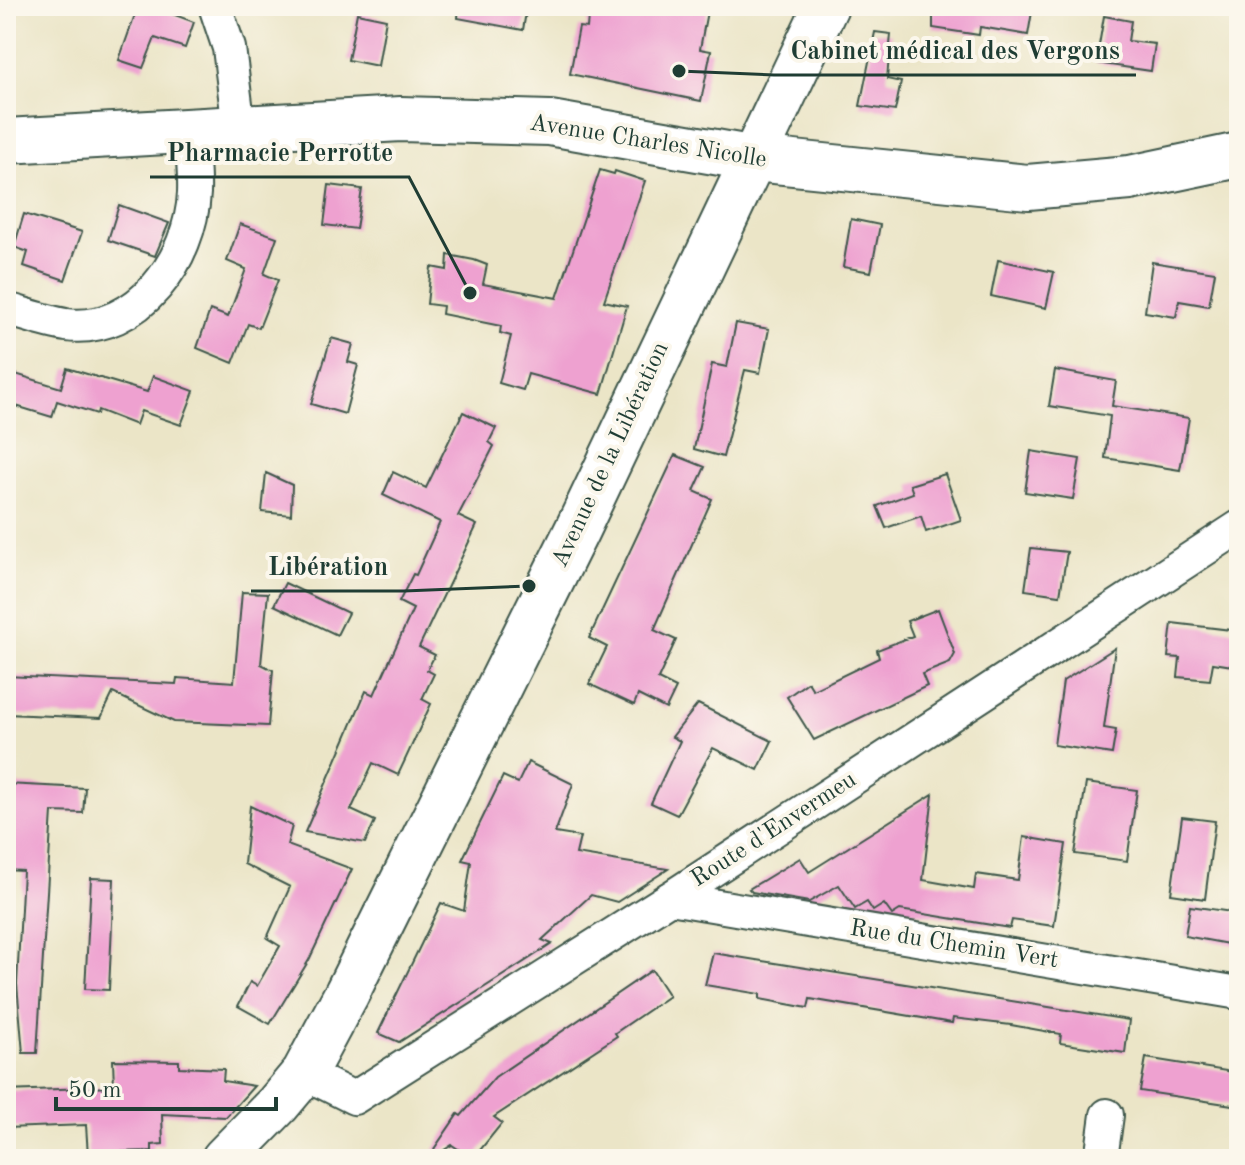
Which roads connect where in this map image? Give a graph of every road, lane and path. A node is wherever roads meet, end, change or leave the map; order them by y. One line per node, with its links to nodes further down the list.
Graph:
1 (215, 6): 3 (street)
2 (826, 6): 7 (main road, Avenue de la Libération)
3 (239, 128): 4 (main road, Avenue Charles Nicolle); 7 (main road, Avenue Charles Nicolle)
4 (193, 131): 5 (main road, Avenue Charles Nicolle); 8 (street)
5 (6, 141)
6 (1239, 155): 7 (main road, Avenue Charles Nicolle)
7 (755, 159): 12 (main road, Avenue de la Libération)
8 (6, 309)
9 (1239, 527): 10 (street, Route d'Envermeu)
10 (670, 898): 11 (street, Rue du Chemin Vert); 12 (street, Route d'Envermeu)
11 (1239, 993)
12 (304, 1073): 14 (main road, Avenue de la Libération)
13 (1107, 1115): 15 (street)
14 (224, 1159)
15 (1101, 1159)

